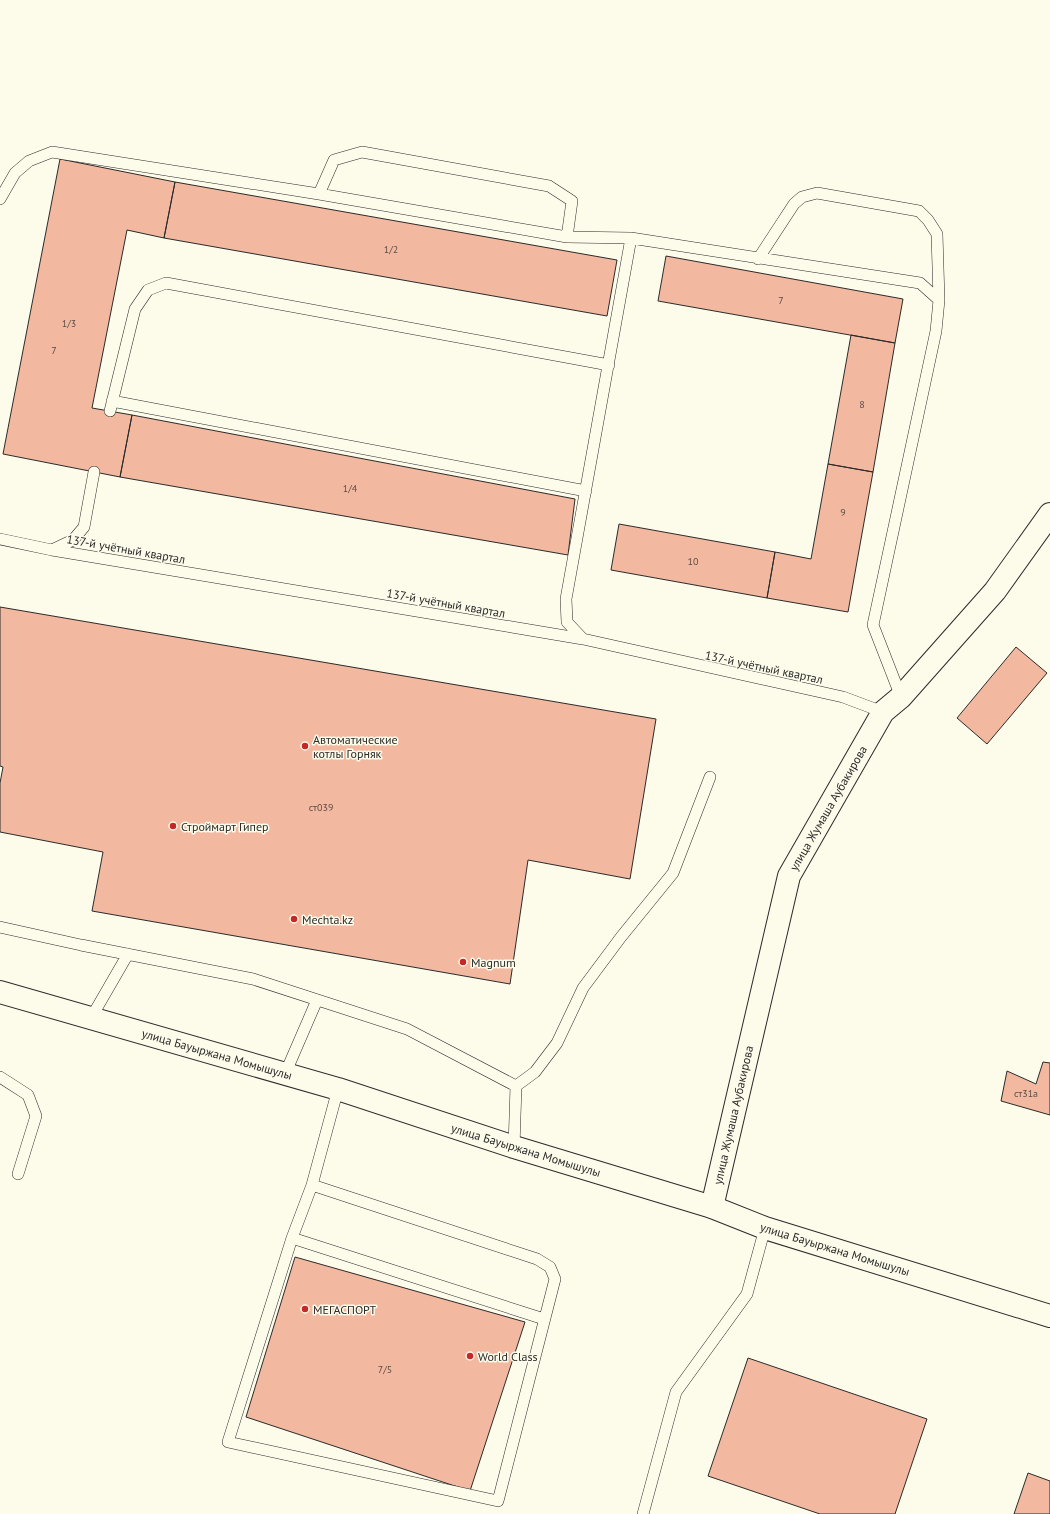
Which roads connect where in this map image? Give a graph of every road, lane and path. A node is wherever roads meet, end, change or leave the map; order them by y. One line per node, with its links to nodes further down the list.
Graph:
1 (319, 194): 2 (lane); 3 (lane); 3 (lane)
2 (0, 199)
3 (567, 237): 4 (lane)
4 (631, 238): 5 (lane); 7 (lane)
5 (758, 259): 6 (lane); 6 (lane)
6 (939, 300): 14 (lane)
7 (608, 365): 9 (lane); 9 (lane)
8 (94, 472): 12 (lane)
9 (586, 491): 13 (lane)
10 (1050, 514): 14 (main road, улица Жумаша Аубакирова)
11 (0, 539): 12 (lane, 137-й учётный квартал)
12 (52, 550): 13 (lane, 137-й учётный квартал)
13 (583, 639): 15 (lane, 137-й учётный квартал)
14 (901, 697): 15 (main road, улица Жумаша Аубакирова)
15 (883, 712): 29 (main road, улица Жумаша Аубакирова)
16 (710, 777): 24 (lane)
17 (0, 926): 18 (lane)
18 (128, 954): 20 (lane); 21 (lane)
19 (0, 992): 21 (main road, улица Бауыржана Момышулы)
20 (317, 1000): 22 (lane); 24 (lane)
21 (91, 1018): 22 (main road, улица Бауыржана Момышулы)
22 (285, 1074): 25 (main road, улица Бауыржана Момышулы)
23 (0, 1077): 27 (lane)
24 (516, 1086): 26 (lane)
25 (338, 1089): 26 (main road, улица Бауыржана Момышулы); 28 (lane)
26 (514, 1147): 29 (main road, улица Бауыржана Момышулы)
27 (18, 1174)
28 (312, 1185): 31 (lane); 33 (lane)
29 (712, 1207): 30 (main road, улица Бауыржана Момышулы)
30 (765, 1228): 32 (main road, улица Бауыржана Момышулы); 34 (lane)
31 (292, 1238): 33 (lane); 33 (lane)
32 (1050, 1316)
33 (544, 1319)
34 (643, 1514)

